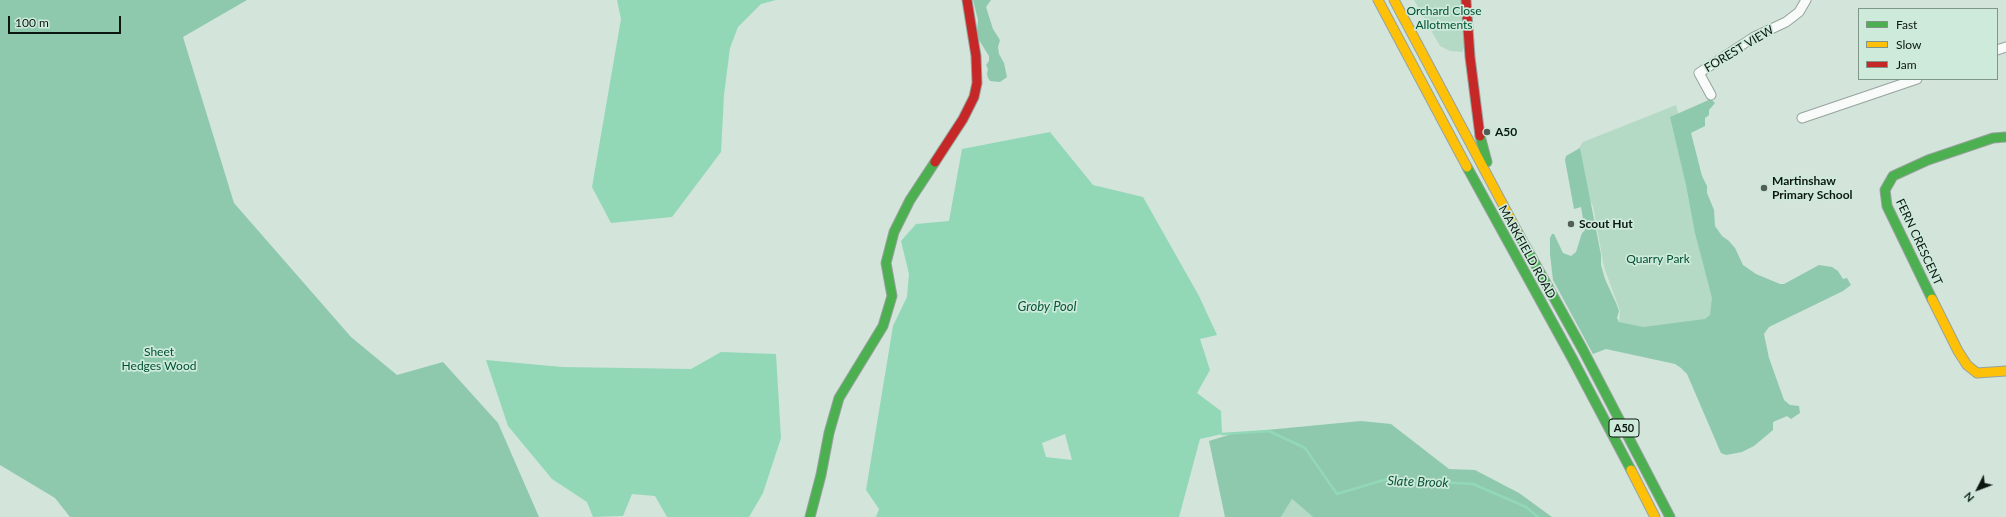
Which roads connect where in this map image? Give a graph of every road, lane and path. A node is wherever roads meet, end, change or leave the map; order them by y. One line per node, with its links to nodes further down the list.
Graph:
1 (967, 0): 12 (main road)
2 (1378, 0): 13 (main road, MARKFIELD ROAD / A50)
3 (1394, 0): 10 (main road, MARKFIELD ROAD / A50)
4 (1466, 0): 10 (main road)
5 (1806, 0): 7 (street, FOREST VIEW)
6 (1914, 80): 8 (street)
7 (1711, 95)
8 (1802, 118)
9 (2006, 138): 11 (main road, FERN CRESCENT)
10 (1505, 209): 14 (main road, MARKFIELD ROAD / A50)
11 (2006, 372)
12 (810, 517)
13 (1655, 517)
14 (1670, 517)

